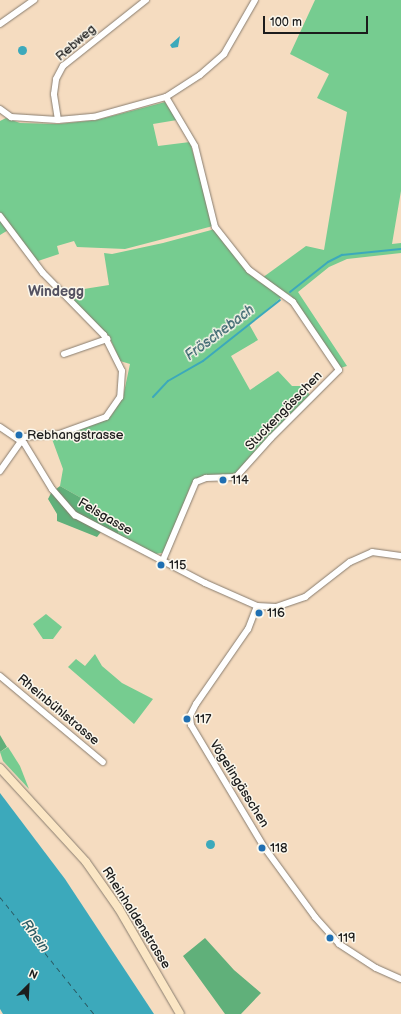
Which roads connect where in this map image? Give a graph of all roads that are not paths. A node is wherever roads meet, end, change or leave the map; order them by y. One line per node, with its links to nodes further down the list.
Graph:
1 (34, 0): 4 (street)
2 (146, 0): 9 (street, Rebweg)
3 (255, 0): 5 (street)
4 (0, 24)
5 (166, 97): 9 (street); 17 (street, Stuckengässchen)
6 (0, 109): 7 (street)
7 (7, 115): 8 (street); 9 (street)
8 (0, 118)
9 (58, 120)
10 (0, 216): 11 (street)
11 (107, 339): 12 (street); 14 (street)
12 (64, 354)
13 (0, 427): 14 (street, Felsgasse)
14 (20, 440): 15 (street); 17 (street, Felsgasse)
15 (0, 471)
16 (401, 556): 18 (street)
17 (163, 560): 18 (street, Felsgasse)
18 (257, 606): 22 (street, Vögelingässchen)
19 (0, 676): 20 (street, Rheinbühlstrasse)
20 (103, 762)
21 (0, 768): 23 (main road, Rheinhaldenstrasse)
22 (401, 979)
23 (180, 1014)

